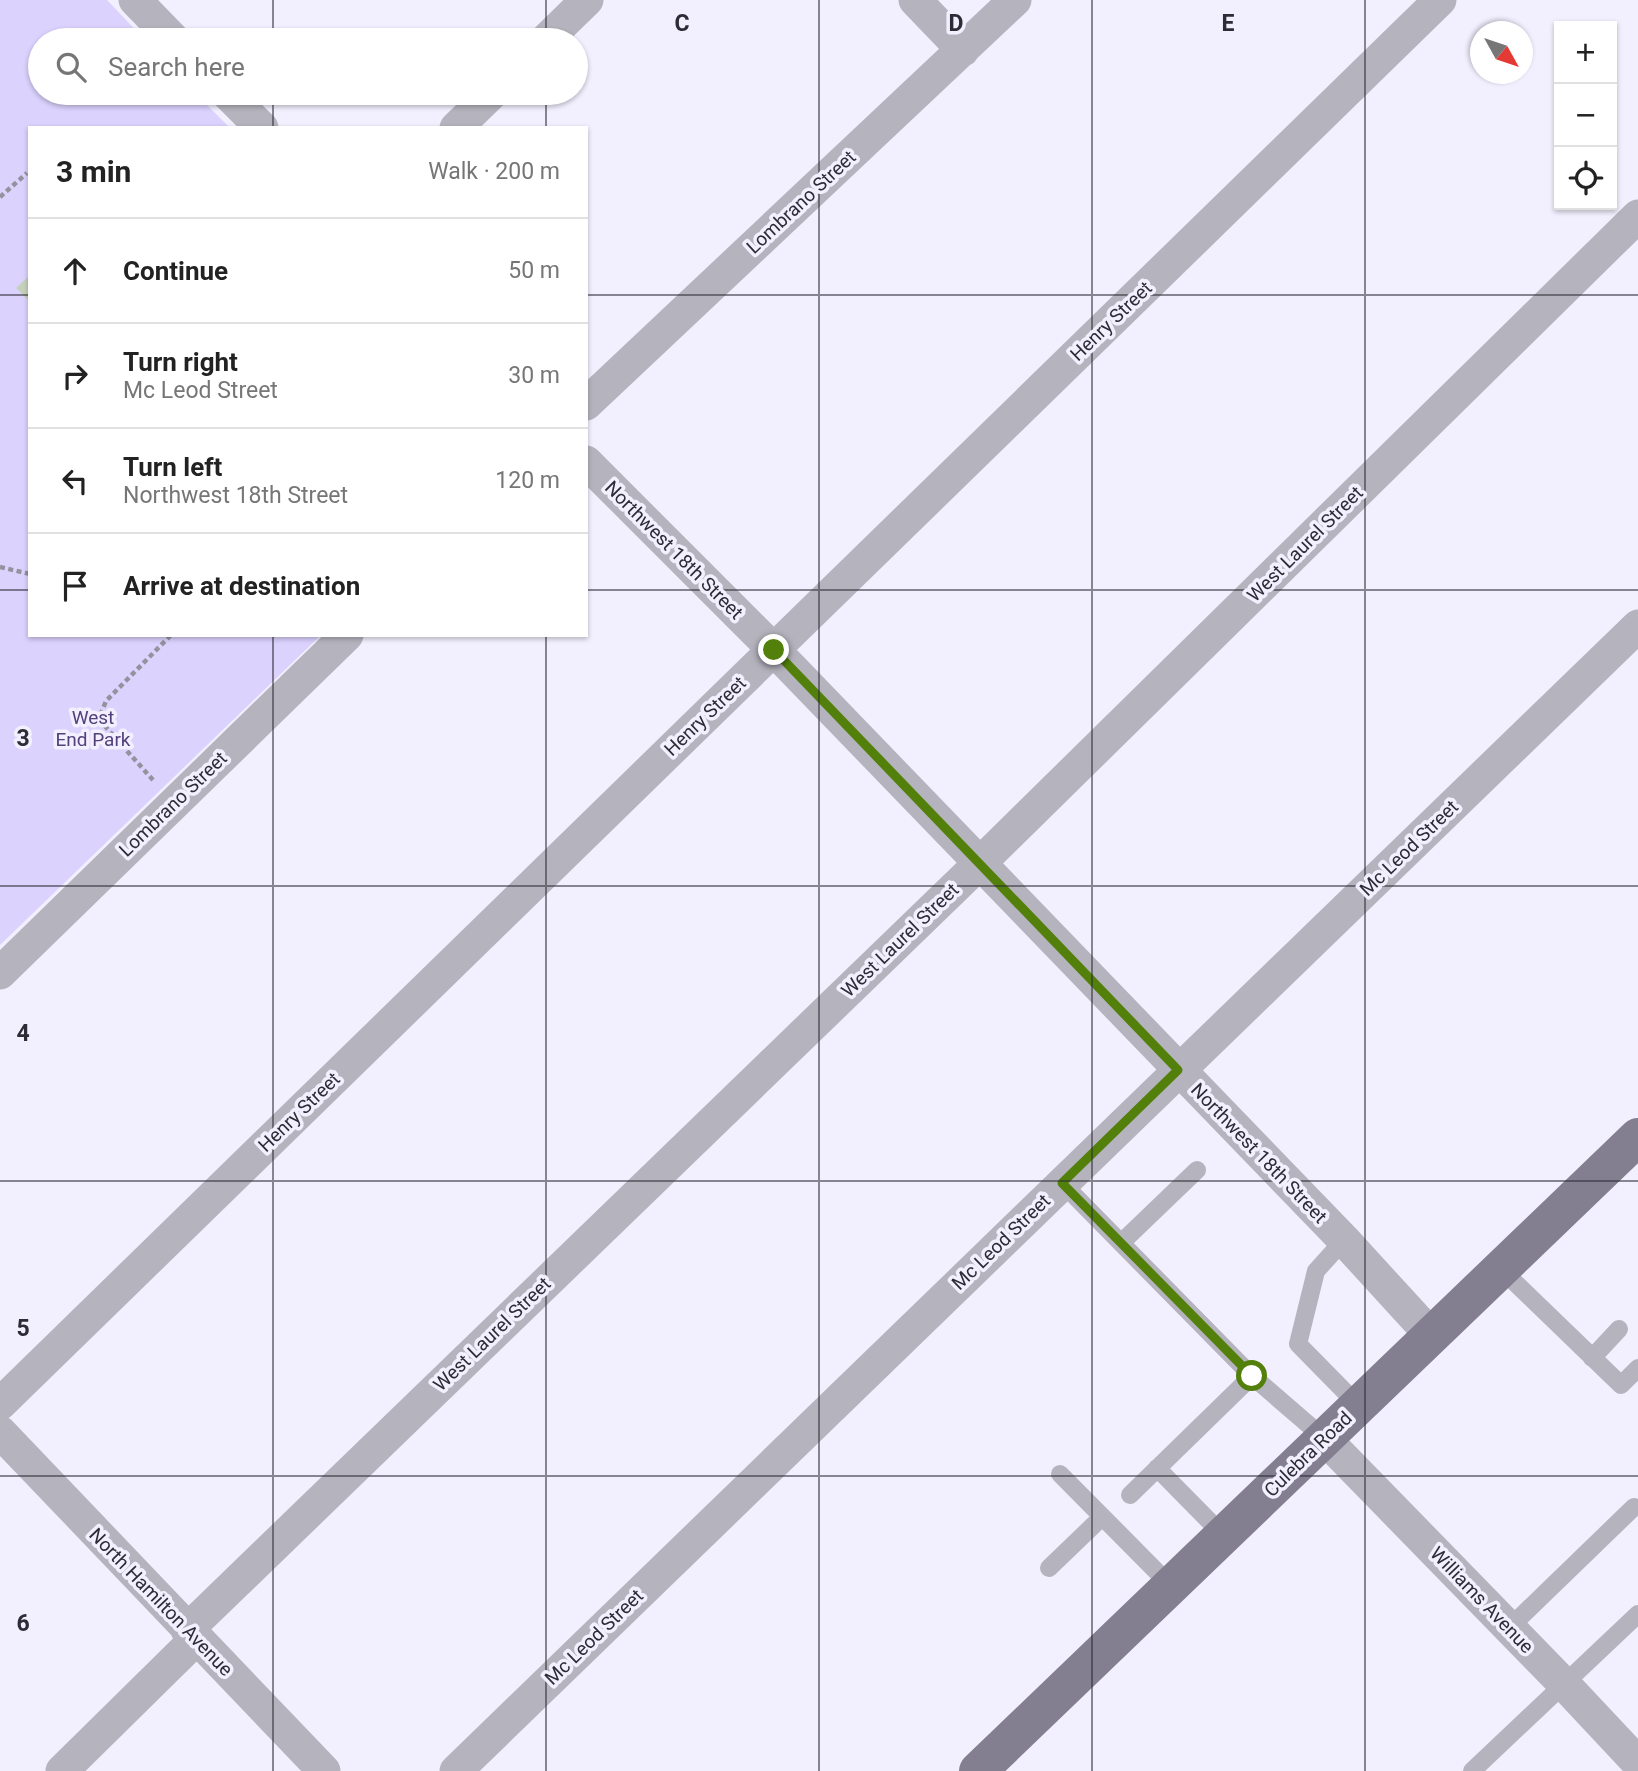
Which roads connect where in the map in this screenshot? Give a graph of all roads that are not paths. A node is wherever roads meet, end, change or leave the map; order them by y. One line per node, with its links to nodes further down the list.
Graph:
1 (587, 0): 5 (street)
2 (915, 0): 6 (street)
3 (1015, 0): 6 (street, Lombrano Street)
4 (1440, 0): 16 (street, Henry Street)
5 (558, 28)
6 (963, 50): 12 (street, Lombrano Street)
7 (239, 105): 9 (street)
8 (480, 105): 10 (street)
9 (260, 126)
10 (458, 126)
11 (1638, 216): 17 (street, West Laurel Street)
12 (588, 402)
13 (588, 465): 16 (street, Northwest 18th Street)
14 (1638, 626): 19 (street, Mc Leod Street)
15 (345, 637): 18 (street, Lombrano Street)
16 (774, 650): 17 (street, Northwest 18th Street); 31 (street, Henry Street)
17 (979, 864): 19 (street, Northwest 18th Street); 45 (street, West Laurel Street)
18 (0, 973)
19 (1178, 1070): 22 (street, Mc Leod Street); 23 (street, Northwest 18th Street)
20 (1638, 1137): 25 (main road, Culebra Road)
21 (1197, 1170): 24 (lane)
22 (1062, 1183): 24 (lane); 50 (street, Mc Leod Street)
23 (1344, 1240): 27 (street, Northwest 18th Street); 32 (lane)
24 (1121, 1243): 30 (lane)
25 (1501, 1269): 27 (main road, Culebra Road); 28 (lane)
26 (1619, 1329): 28 (lane)
27 (1432, 1335): 32 (main road, Culebra Road)
28 (1592, 1358): 29 (lane)
29 (1638, 1368)
30 (1252, 1376): 34 (lane); 35 (lane)
31 (0, 1404)
32 (1358, 1405): 34 (main road, Culebra Road)
33 (0, 1432): 45 (street, North Hamilton Avenue)
34 (1324, 1438): 40 (main road, Culebra Road); 44 (street, Williams Avenue)
35 (1157, 1468): 37 (lane); 40 (lane)
36 (1060, 1474): 39 (lane)
37 (1130, 1495)
38 (1634, 1507): 44 (lane)
39 (1102, 1517): 41 (lane); 42 (lane)
40 (1223, 1535): 42 (main road, Culebra Road)
41 (1049, 1568)
42 (1171, 1586): 51 (main road, Culebra Road)
43 (1638, 1614): 46 (lane)
44 (1509, 1628): 46 (street, Williams Avenue)
45 (192, 1634): 48 (street, West Laurel Street); 49 (street, North Hamilton Avenue)
46 (1564, 1684): 47 (street, Williams Avenue); 52 (lane)
47 (1638, 1763)
48 (62, 1771)
49 (324, 1771)
50 (456, 1771)
51 (978, 1771)
52 (1472, 1771)

